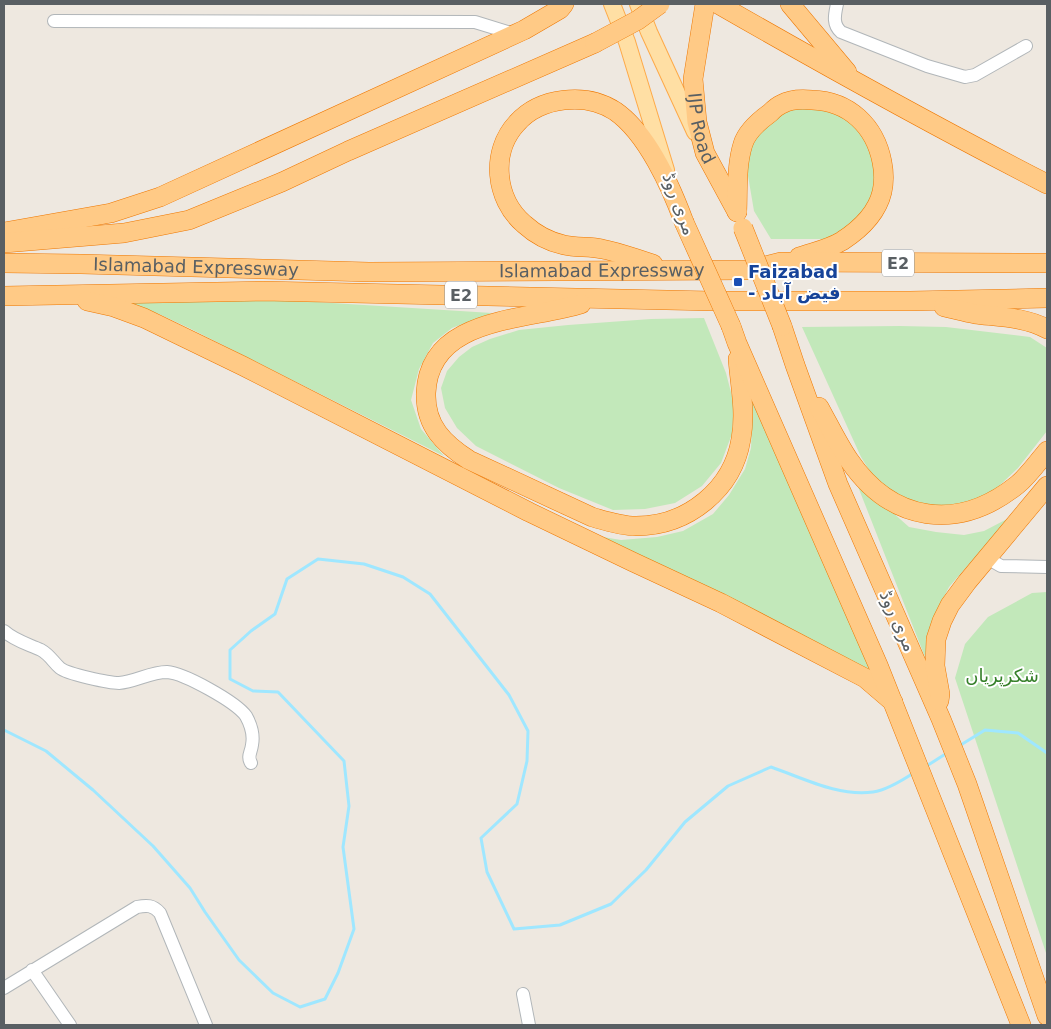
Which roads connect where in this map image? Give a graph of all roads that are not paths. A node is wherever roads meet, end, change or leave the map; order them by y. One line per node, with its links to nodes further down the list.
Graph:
1 (564, 4): 10 (highway)
2 (612, 4): 15 (main road, مری روڈ)
3 (638, 4): 13 (main road)
4 (660, 4): 18 (highway, bridge)
5 (718, 4): 12 (highway)
6 (790, 4): 12 (highway)
7 (837, 4): 11 (street)
8 (703, 12): 13 (highway, IJP Road)
9 (54, 21): 10 (street)
10 (514, 34): 17 (highway)
11 (1026, 46)
12 (856, 82): 14 (highway)
13 (705, 153): 16 (highway, IJP Road)
14 (1047, 184)
15 (674, 196): 22 (highway); 29 (highway, مری روڈ, bridge)
16 (740, 220): 19 (highway); 30 (highway, مری روڈ, bridge)
17 (4, 232)
18 (4, 243)
19 (781, 262): 20 (highway, Islamabad Expressway / E2); 22 (highway, Islamabad Expressway / E2)
20 (1047, 263)
21 (4, 264): 22 (highway, Islamabad Expressway / E2)
22 (668, 269)
23 (64, 294): 24 (highway, Islamabad Expressway / E2); 25 (highway, Islamabad Expressway / E2); 36 (highway)
24 (7, 297)
25 (599, 298): 27 (highway, Islamabad Expressway / E2); 29 (highway)
26 (1047, 298): 27 (highway, Islamabad Expressway / E2)
27 (910, 300): 28 (highway)
28 (1047, 329)
29 (734, 334): 36 (highway, مری روڈ)
30 (795, 365): 31 (highway); 37 (highway, مری روڈ)
31 (1047, 451)
32 (1047, 486): 33 (highway)
33 (987, 558): 34 (street); 37 (highway)
34 (1047, 567)
35 (4, 631): 38 (street)
36 (892, 702): 46 (highway, مری روڈ)
37 (940, 716): 42 (highway, مری روڈ)
38 (251, 763)
39 (32, 970): 40 (street); 43 (street); 44 (street)
40 (4, 988)
41 (523, 994): 45 (street)
42 (1047, 1016)
43 (70, 1025)
44 (206, 1025)
45 (529, 1025)
46 (1021, 1025)

